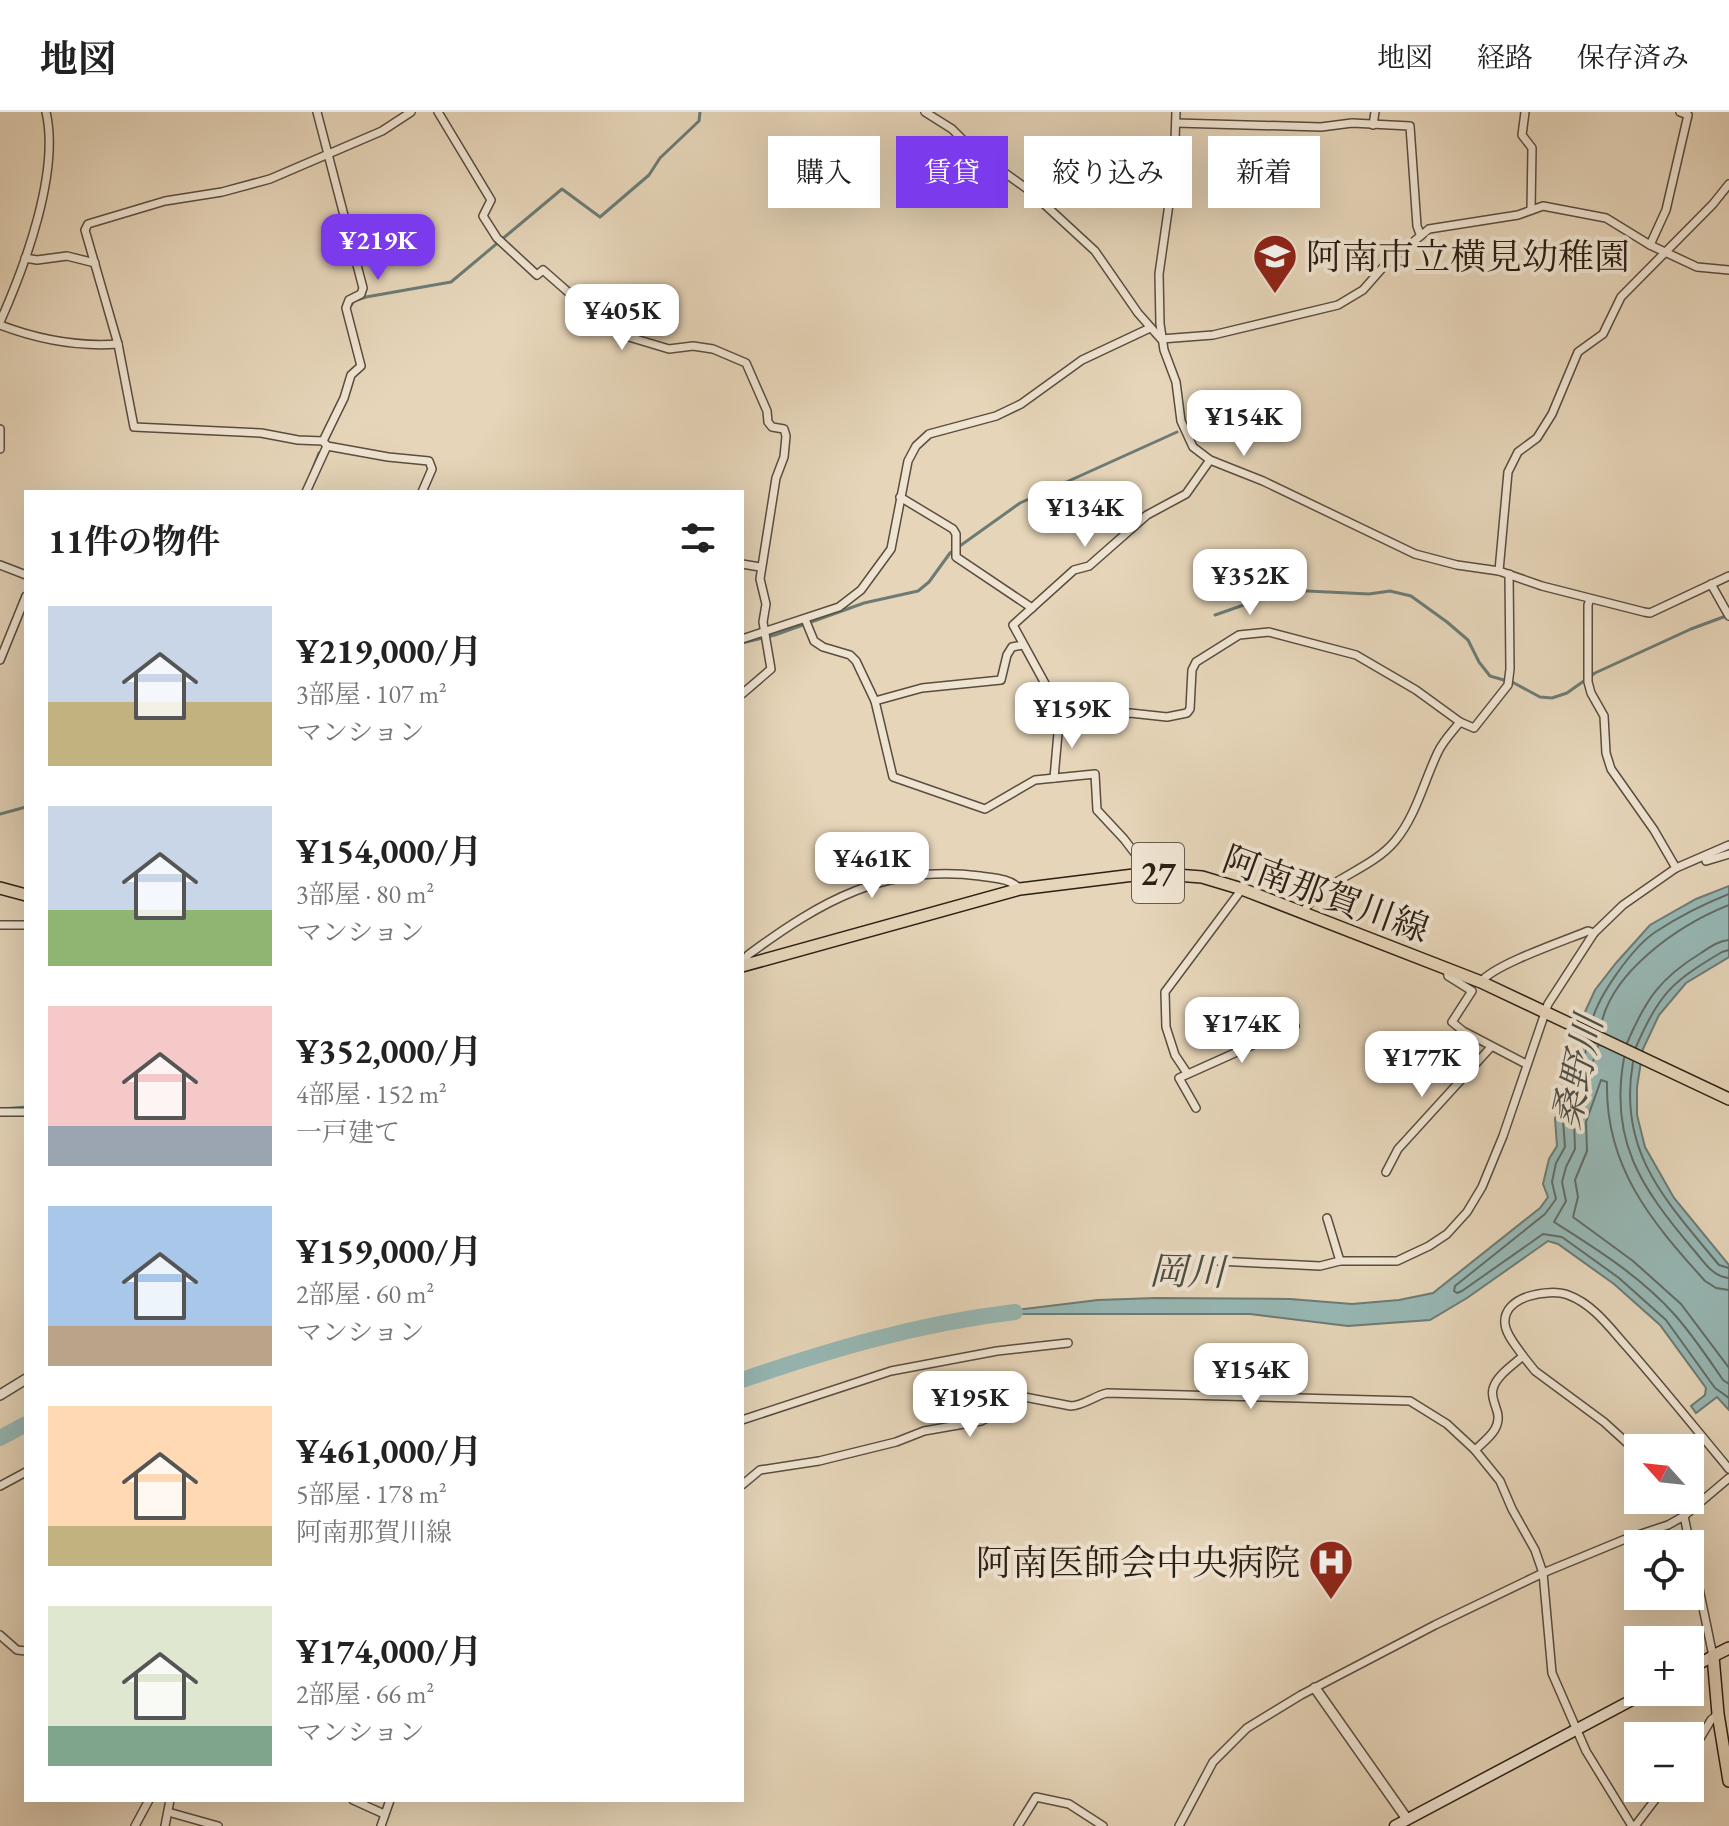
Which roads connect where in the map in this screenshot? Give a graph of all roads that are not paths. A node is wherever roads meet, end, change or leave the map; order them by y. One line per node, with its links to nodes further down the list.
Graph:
1 (46, 112): 18 (street)
2 (317, 112): 12 (street)
3 (411, 112): 12 (street)
4 (438, 112): 34 (street)
5 (925, 112): 22 (street)
6 (1176, 112): 10 (street)
7 (1375, 112): 11 (street)
8 (1525, 112): 14 (street)
9 (1680, 112): 16 (street)
10 (1176, 123): 11 (street); 23 (street)
11 (1373, 125): 15 (street)
12 (328, 156): 19 (street); 26 (street)
13 (1729, 184): 17 (street)
14 (1531, 210): 15 (street); 16 (street)
15 (1420, 234): 23 (street)
16 (1650, 245): 17 (street)
17 (1664, 253): 20 (street); 35 (street)
18 (25, 258): 19 (street); 21 (street)
19 (95, 263): 24 (street)
20 (1729, 270)
21 (0, 324): 24 (street)
22 (1150, 328): 23 (street); 31 (street)
23 (1161, 339): 28 (street)
24 (118, 344): 26 (street)
25 (0, 429): 27 (street)
26 (325, 443): 29 (street); 30 (street)
27 (0, 449)
28 (1210, 460): 35 (street); 42 (street)
29 (307, 490)
30 (423, 490)
31 (900, 497): 42 (street); 44 (street)
32 (744, 564): 34 (street)
33 (0, 565): 36 (street)
34 (760, 567): 46 (street)
35 (1499, 571): 37 (street)
36 (24, 574)
37 (1509, 574): 41 (street); 53 (street)
38 (1729, 576): 39 (street)
39 (1711, 584): 41 (street); 43 (street)
40 (24, 599): 45 (street)
41 (1590, 599): 57 (street)
42 (1032, 608): 48 (street)
43 (1729, 616)
44 (806, 622): 46 (street); 51 (street)
45 (4, 633): 49 (street)
46 (766, 636): 47 (street); 50 (street)
47 (744, 639)
48 (1023, 645): 51 (street); 52 (street)
49 (0, 660)
50 (744, 692)
51 (875, 701): 54 (street)
52 (1060, 718): 53 (street); 54 (street)
53 (1460, 722): 63 (street)
54 (1054, 778): 58 (street)
55 (1729, 845): 57 (street)
56 (1729, 854): 57 (street)
57 (1676, 868): 66 (street)
58 (1150, 873): 60 (main road, 阿南那賀川線 / 27); 61 (main road, 阿南那賀川線 / 27)
59 (0, 888): 62 (main road)
60 (1020, 889): 67 (street); 68 (main road, 阿南那賀川線 / 27)
61 (1242, 889): 63 (main road, 阿南那賀川線 / 27); 75 (street)
62 (24, 894)
63 (1303, 912): 69 (main road, 阿南那賀川線 / 27)
64 (0, 925): 65 (street)
65 (24, 925)
66 (1594, 933): 70 (street); 71 (street)
67 (744, 962)
68 (744, 965)
69 (1447, 968): 70 (main road, 阿南那賀川線 / 27); 73 (street)
70 (1481, 982): 71 (main road, 阿南那賀川線 / 27)
71 (1546, 1010): 74 (street); 76 (main road, 阿南那賀川線 / 27)
72 (1295, 1026): 75 (street)
73 (1491, 1047): 74 (street); 80 (street)
74 (1526, 1064): 83 (street)
75 (1187, 1073): 77 (street)
76 (1725, 1097)
77 (1196, 1108)
78 (0, 1112): 79 (street)
79 (24, 1112)
80 (1386, 1172)
81 (1327, 1218): 83 (street)
82 (1218, 1261): 83 (street)
83 (1340, 1261)
84 (1068, 1343): 88 (street)
85 (1523, 1356): 89 (street); 90 (street); 91 (street)
86 (24, 1380): 87 (street)
87 (0, 1395)
88 (744, 1419)
89 (1624, 1440)
90 (1475, 1450): 94 (street); 97 (street)
91 (1729, 1469)
92 (24, 1473): 95 (street)
93 (1729, 1478): 96 (street)
94 (744, 1483)
95 (0, 1486)
96 (1684, 1516): 97 (street); 101 (street)
97 (1543, 1573): 103 (street); 106 (street)
98 (0, 1635): 100 (street)
99 (1729, 1648): 101 (main road)
100 (24, 1651)
101 (1713, 1656): 102 (main road); 105 (main road)
102 (1704, 1661)
103 (1315, 1688): 116 (street); 123 (street)
104 (1624, 1704): 106 (main road)
105 (1718, 1714): 107 (street); 108 (main road)
106 (1577, 1729): 116 (main road); 125 (street)
107 (1704, 1732)
108 (1729, 1781)
109 (148, 1802): 117 (street)
110 (170, 1802): 114 (street)
111 (357, 1802): 115 (street)
112 (389, 1802): 115 (street)
113 (1653, 1802): 125 (street)
114 (168, 1812): 118 (street); 119 (street)
115 (384, 1814): 120 (street)
116 (1407, 1819): 124 (main road)
117 (135, 1826)
118 (165, 1826)
119 (218, 1826)
120 (381, 1826)
121 (1018, 1826): 122 (street)
122 (1103, 1826)
123 (1179, 1826)
124 (1395, 1826)
125 (1634, 1826)

